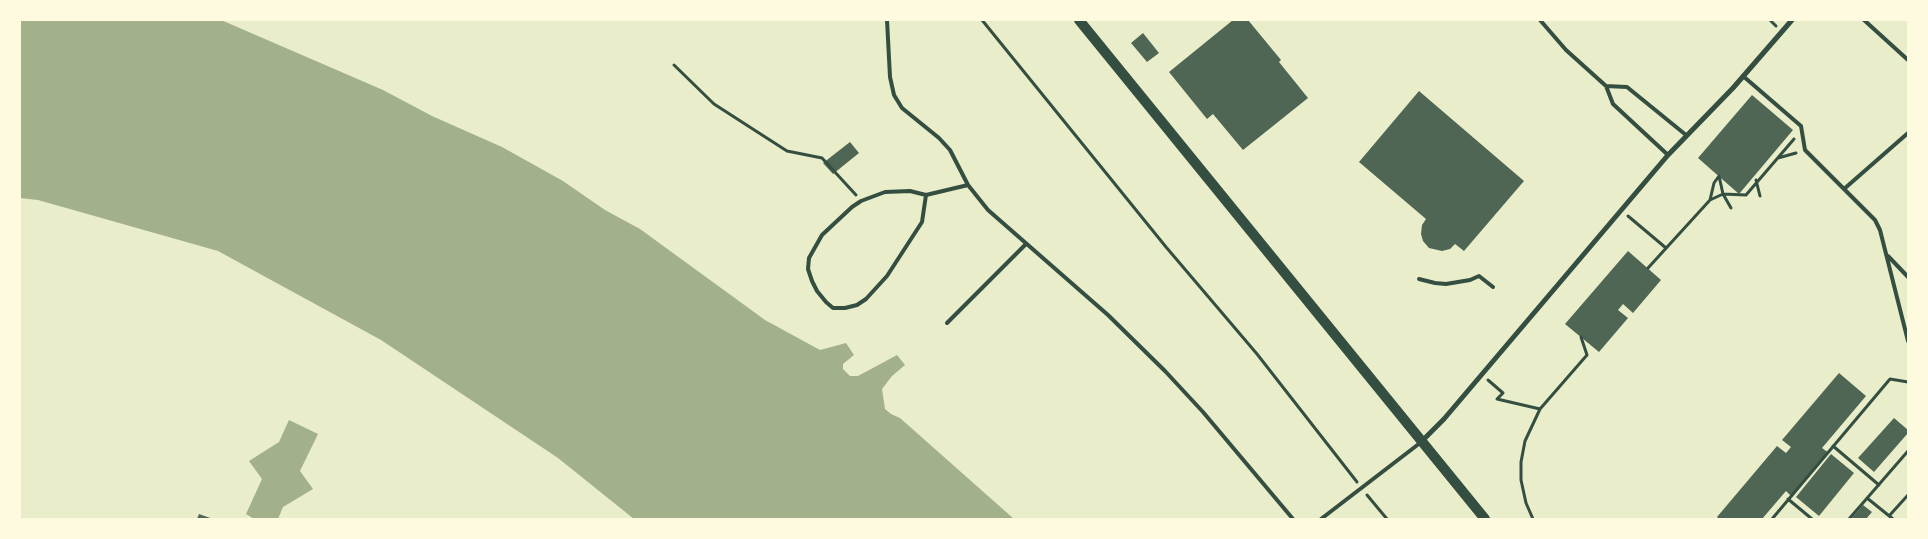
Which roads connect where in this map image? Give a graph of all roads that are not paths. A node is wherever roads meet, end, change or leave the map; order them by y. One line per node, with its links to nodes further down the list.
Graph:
1 (887, 20): 12 (lane)
2 (1079, 20): 22 (main road)
3 (1540, 20): 8 (lane)
4 (1792, 20): 7 (street)
5 (1864, 20): 6 (lane)
6 (1908, 60)
7 (1743, 76): 10 (street); 13 (lane)
8 (1606, 86): 10 (lane); 11 (lane)
9 (1908, 132): 13 (lane)
10 (1686, 136): 11 (street)
11 (1668, 155): 22 (street)
12 (968, 185): 14 (lane); 15 (lane)
13 (1844, 189): 16 (lane)
14 (926, 196): 14 (lane)
15 (1026, 244): 20 (lane); 23 (lane)
16 (1886, 254): 17 (lane); 21 (lane)
17 (1908, 277)
18 (1419, 278): 19 (lane)
19 (1493, 287)
20 (947, 323)
21 (1908, 341)
22 (1422, 441): 24 (lane); 25 (main road)
23 (1293, 519)
24 (1321, 519)
25 (1485, 519)

